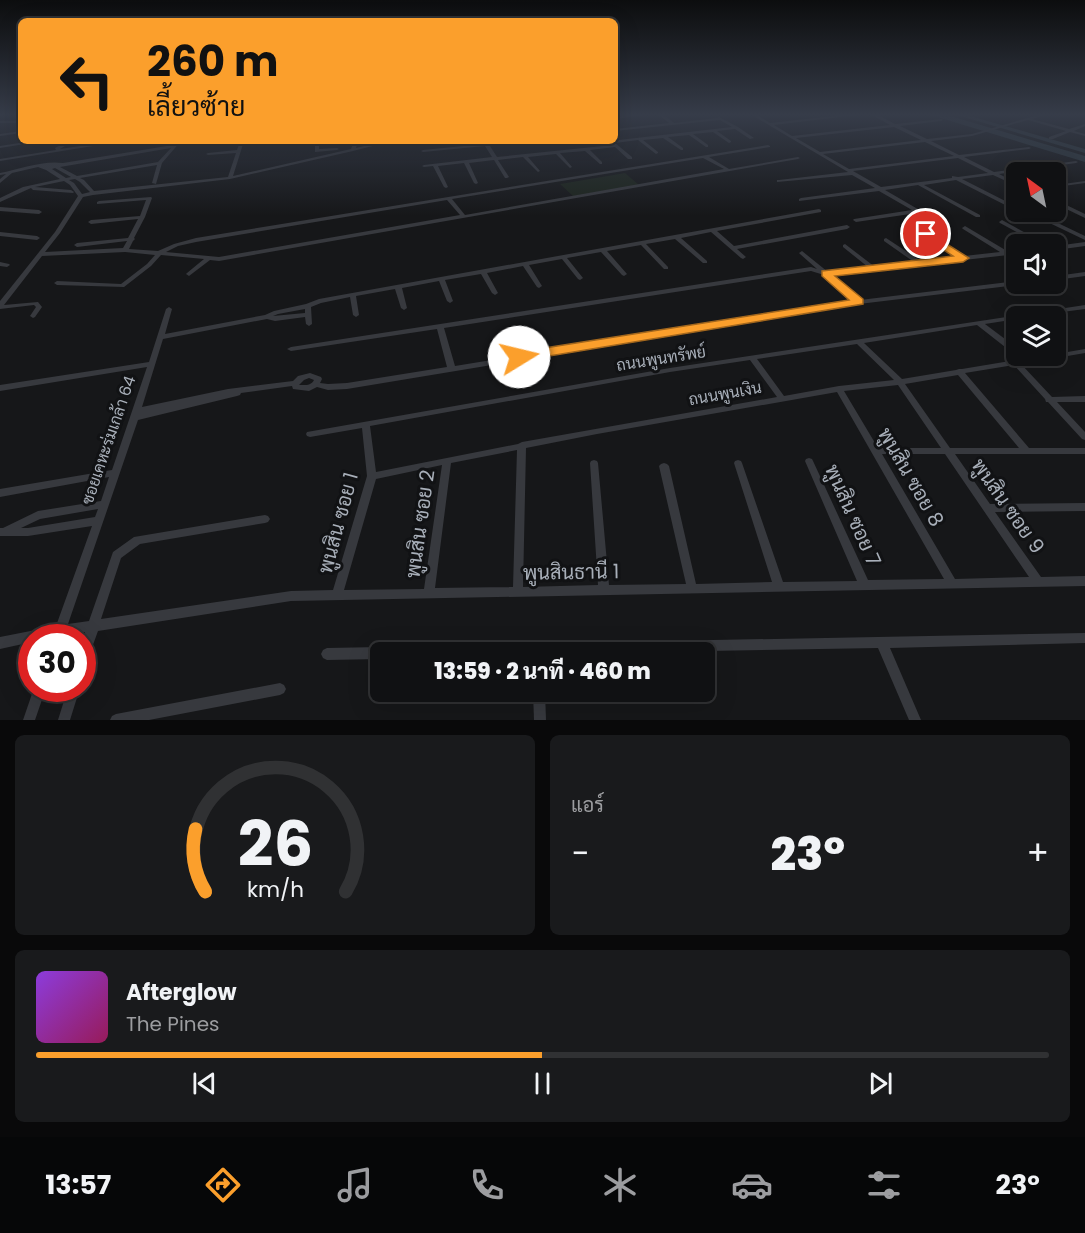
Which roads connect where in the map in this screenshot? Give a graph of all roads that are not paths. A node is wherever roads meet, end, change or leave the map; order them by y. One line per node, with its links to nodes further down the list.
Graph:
1 (59, 149): 23 (street)
2 (65, 149): 19 (street)
3 (71, 149): 19 (street)
4 (158, 149): 40 (street)
5 (172, 149): 38 (street)
6 (317, 149): 7 (street)
7 (337, 149)
8 (358, 149): 20 (street)
9 (442, 149): 22 (street)
10 (488, 149): 33 (street)
11 (586, 149): 24 (street); 39 (street)
12 (619, 149): 31 (street)
13 (651, 149): 25 (street)
14 (752, 149): 29 (street)
15 (811, 149): 26 (street)
16 (855, 149): 26 (street)
17 (943, 149): 30 (street)
18 (1024, 149): 30 (street)
19 (62, 150): 23 (street); 40 (street)
20 (353, 150): 55 (street)
21 (239, 151): 27 (street); 55 (street)
22 (423, 151)
23 (53, 152): 34 (street); 37 (street)
24 (556, 152): 28 (street); 44 (street)
25 (656, 153)
26 (819, 153): 48 (street)
27 (208, 154)
28 (525, 156): 33 (street); 47 (street)
29 (705, 156): 46 (street); 71 (street)
30 (958, 156): 48 (street); 49 (street)
31 (630, 158)
32 (798, 158): 46 (street)
33 (494, 159): 35 (street); 53 (street)
34 (0, 160)
35 (466, 162): 41 (street); 62 (street)
36 (1076, 162): 49 (street)
37 (50, 163): 40 (street); 43 (street)
38 (160, 163): 52 (street); 61 (street)
39 (600, 163)
40 (59, 165): 45 (street); 52 (street)
41 (435, 165): 42 (street); 66 (street)
42 (424, 166)
43 (40, 167): 45 (street); 50 (street)
44 (570, 167)
45 (48, 169): 56 (street)
46 (727, 170): 82 (street)
47 (538, 171)
48 (850, 171): 58 (street); 67 (street)
49 (988, 172): 54 (street); 57 (street)
50 (10, 173): 51 (street); 59 (street)
51 (0, 174)
52 (76, 177): 56 (street); 69 (street)
53 (507, 177)
54 (954, 177): 63 (street); 75 (street)
55 (230, 178): 69 (street)
56 (64, 179): 65 (street); 70 (street)
57 (1006, 180)
58 (778, 181)
59 (0, 182)
60 (1085, 182): 64 (street)
61 (154, 183)
62 (476, 183)
63 (918, 183): 67 (street); 83 (street)
64 (1066, 185)
65 (25, 188): 68 (street); 72 (street)
66 (446, 188)
67 (879, 189): 73 (street); 79 (street)
68 (71, 192)
69 (93, 193): 70 (street)
70 (81, 196): 111 (street)
71 (449, 199): 82 (street); 109 (street)
72 (0, 200)
73 (801, 200)
74 (99, 203): 84 (street)
75 (1006, 203)
76 (1066, 206): 81 (street)
77 (0, 209): 80 (street)
78 (819, 211): 92 (street)
79 (917, 211): 85 (street); 87 (street)
80 (39, 212)
81 (1084, 214)
82 (463, 216): 116 (street)
83 (978, 216)
84 (142, 217): 86 (street); 99 (street)
85 (856, 220)
86 (91, 222)
87 (938, 222)
88 (1002, 222): 95 (street)
89 (1052, 222): 98 (street)
90 (847, 227): 106 (street)
91 (965, 228): 112 (street)
92 (712, 230): 96 (street); 106 (street)
93 (0, 234): 97 (street)
94 (926, 234): 115 (street)
95 (1024, 234)
96 (677, 237): 101 (street); 117 (street)
97 (37, 238)
98 (1085, 238)
99 (132, 239): 103 (street); 107 (street)
100 (886, 240): 118 (street)
101 (642, 243): 108 (street); 120 (street)
102 (1085, 244): 105 (street)
103 (77, 245)
104 (845, 246): 121 (street)
105 (1066, 247)
106 (733, 248): 114 (street)
107 (125, 250): 109 (street); 111 (street)
108 (603, 250): 113 (street); 124 (street)
109 (161, 252): 116 (street); 130 (street)
110 (802, 253): 125 (street)
111 (42, 254): 136 (street)
112 (1006, 254): 115 (street)
113 (563, 257): 119 (street); 128 (street)
114 (743, 257)
115 (963, 258): 118 (street)
116 (208, 259): 123 (street)
117 (705, 262)
118 (919, 263): 121 (street)
119 (525, 264): 122 (street); 132 (street)
120 (666, 268)
121 (873, 268): 125 (street)
122 (483, 272): 129 (street); 134 (street)
123 (189, 274)
124 (624, 274)
125 (826, 274): 138 (street); 150 (street)
126 (1085, 274): 127 (street)
127 (1066, 277)
128 (580, 278)
129 (441, 279): 133 (street); 137 (street)
130 (57, 283)
131 (1006, 284): 138 (street)
132 (539, 286)
133 (398, 287): 135 (street); 141 (street)
134 (495, 293)
135 (353, 295): 143 (street); 145 (street)
136 (3, 298): 139 (street)
137 (450, 301)
138 (858, 302): 161 (street)
139 (0, 306): 146 (street)
140 (1085, 307): 144 (street, ถนนพูนทรัพย์)
141 (404, 308)
142 (169, 309): 151 (street)
143 (308, 310): 149 (street); 151 (street)
144 (1066, 310)
145 (356, 315)
146 (33, 316)
147 (1006, 319): 148 (street, ถนนพูนทรัพย์)
148 (979, 323): 152 (street, ถนนพูนทรัพย์); 153 (street)
149 (309, 324)
150 (440, 326): 154 (street); 161 (street)
151 (160, 337): 159 (street)
152 (858, 341): 157 (street, ถนนพูนทรัพย์); 163 (street, พูนสิน ซอย 9)
153 (1006, 344)
154 (291, 349)
155 (1085, 351): 156 (street, ถนนพูนเงิน)
156 (1066, 353)
157 (752, 357): 166 (street); 170 (street, ถนนพูนทรัพย์)
158 (1006, 362): 162 (street, ถนนพูนเงิน)
159 (151, 364): 164 (street, ซอยเคหะร่มเกล้า 64); 169 (street, ซอยเคหะร่มเกล้า 64)
160 (1025, 366): 168 (street)
161 (451, 368): 169 (street)
162 (959, 371): 163 (street, ถนนพูนเงิน); 174 (street)
163 (900, 382): 165 (street, ถนนพูนเงิน); 175 (street, พูนสิน ซอย 9)
164 (0, 388)
165 (839, 389): 166 (street, ถนนพูนเงิน); 176 (street, พูนสิน ซอย 8)
166 (782, 399): 173 (street, ถนนพูนเงิน)
167 (1085, 399): 168 (street)
168 (1049, 400): 172 (street)
169 (135, 415): 183 (street, ซอยเคหะร่มเกล้า 64)
170 (366, 424): 171 (street, ถนนพูนทรัพย์); 184 (street, พูนสิน ซอย 1)
171 (310, 434)
172 (1085, 436)
173 (522, 445): 178 (street, ถนนพูนเงิน); 199 (street)
174 (1025, 449): 175 (street); 177 (street)
175 (948, 450): 176 (street); 188 (street, พูนสิน ซอย 9)
176 (875, 451): 194 (street, พูนสิน ซอย 8)
177 (1085, 451)
178 (447, 461): 184 (street, ถนนพูนเงิน); 200 (street, พูนสิน ซอย 2)
179 (809, 461): 195 (street, พูนสิน ซอย 7)
180 (594, 463): 198 (street)
181 (738, 463): 196 (street)
182 (664, 466): 197 (street)
183 (115, 473): 185 (street); 186 (street, ซอยเคหะร่มเกล้า 64)
184 (372, 476): 201 (street, พูนสิน ซอย 1)
185 (0, 493)
186 (104, 504): 190 (street, ซอยเคหะร่มเกล้า 64); 191 (street)
187 (1085, 507): 188 (street)
188 (987, 508): 192 (street, พูนสิน ซอย 9)
189 (265, 519): 203 (street)
190 (98, 521): 191 (street); 202 (street, ซอยเคหะร่มเกล้า 64)
191 (4, 531)
192 (1038, 581): 193 (street, พูนสินธานี 1); 194 (street, พูนสินธานี 1)
193 (1085, 581)
194 (952, 583): 195 (street, พูนสินธานี 1)
195 (864, 584): 196 (street, พูนสินธานี 1)
196 (779, 586): 197 (street, พูนสินธานี 1)
197 (692, 588): 198 (street, พูนสินธานี 1)
198 (604, 589): 199 (street, พูนสินธานี 1)
199 (518, 590): 200 (street, พูนสินธานี 1)
200 (429, 592): 201 (street, พูนสินธานี 1)
201 (337, 595): 204 (street, พูนสินธานี 1)
202 (62, 624)
203 (94, 624)
204 (96, 627)
205 (1085, 638): 208 (street)
206 (18, 640): 207 (street, พูนสินธานี 1)
207 (0, 643)
208 (882, 643): 209 (street); 220 (street)
209 (715, 647)
210 (370, 653): 211 (street)
211 (327, 654)
212 (280, 689): 218 (street)
213 (35, 702): 216 (street)
214 (70, 702): 217 (street)
215 (539, 702): 219 (street)
216 (29, 720)
217 (64, 720)
218 (116, 720)
219 (540, 720)
220 (915, 720)

